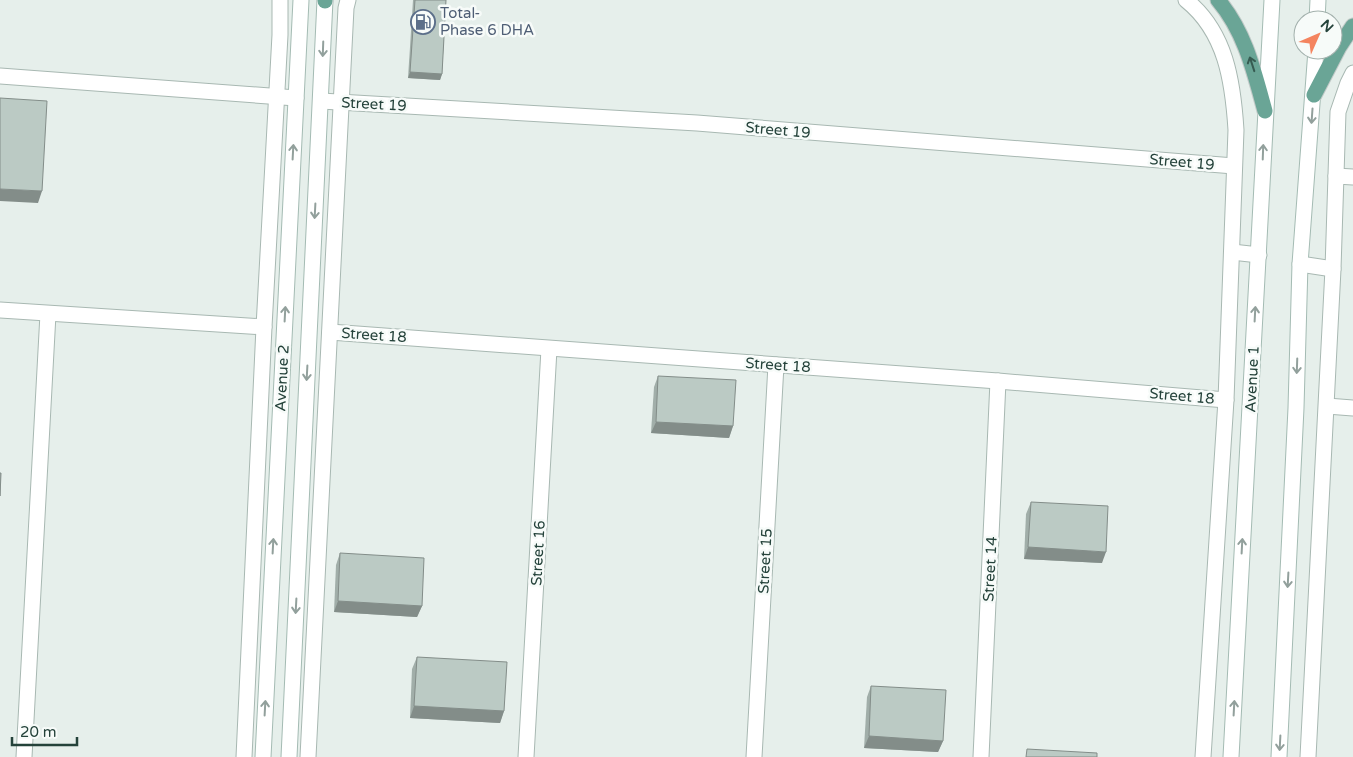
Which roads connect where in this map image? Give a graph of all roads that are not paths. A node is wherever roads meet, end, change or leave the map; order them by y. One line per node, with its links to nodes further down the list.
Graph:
1 (280, 0): 13 (street)
2 (301, 0): 14 (street, Avenue 2)
3 (325, 0): 15 (street, Avenue 2, one-way to 15)
4 (348, 0): 16 (street)
5 (1186, 0): 18 (street)
6 (1218, 0): 17 (main road, one-way to 6)
7 (1272, 0): 17 (street, Avenue 1)
8 (1353, 26): 12 (main road)
9 (1316, 60): 12 (street)
10 (1353, 73): 19 (street)
11 (0, 76): 13 (street)
12 (1314, 95): 23 (street, one-way to 23)
13 (276, 97): 14 (street); 27 (street)
14 (296, 98): 37 (street, Avenue 2, one-way to 14)
15 (321, 101): 16 (street, Street 19); 38 (street, Avenue 2, one-way to 38)
16 (342, 102): 18 (street, Street 19); 28 (street)
17 (1265, 111): 22 (street, Avenue 1, one-way to 17)
18 (1234, 166): 21 (street)
19 (1336, 176): 20 (street); 24 (street)
20 (1353, 177)
21 (1232, 252): 22 (street); 32 (street)
22 (1259, 255): 44 (street, Avenue 1, one-way to 22)
23 (1300, 264): 24 (street); 45 (street, one-way to 45)
24 (1333, 268): 33 (street)
25 (0, 310): 26 (street)
26 (48, 314): 27 (street); 35 (street)
27 (264, 327): 36 (street)
28 (330, 332): 29 (street, Street 18); 39 (street)
29 (549, 349): 30 (street, Street 18); 40 (street, Street 16)
30 (776, 365): 31 (street, Street 18); 41 (street, Street 15)
31 (998, 381): 32 (street, Street 18); 42 (street, Street 14)
32 (1226, 400): 43 (street)
33 (1327, 406): 34 (street); 46 (street)
34 (1353, 408)
35 (24, 757)
36 (244, 757)
37 (263, 757)
38 (288, 757)
39 (308, 757)
40 (526, 757)
41 (754, 757)
42 (981, 757)
43 (1203, 757)
44 (1231, 757)
45 (1279, 757)
46 (1308, 757)

